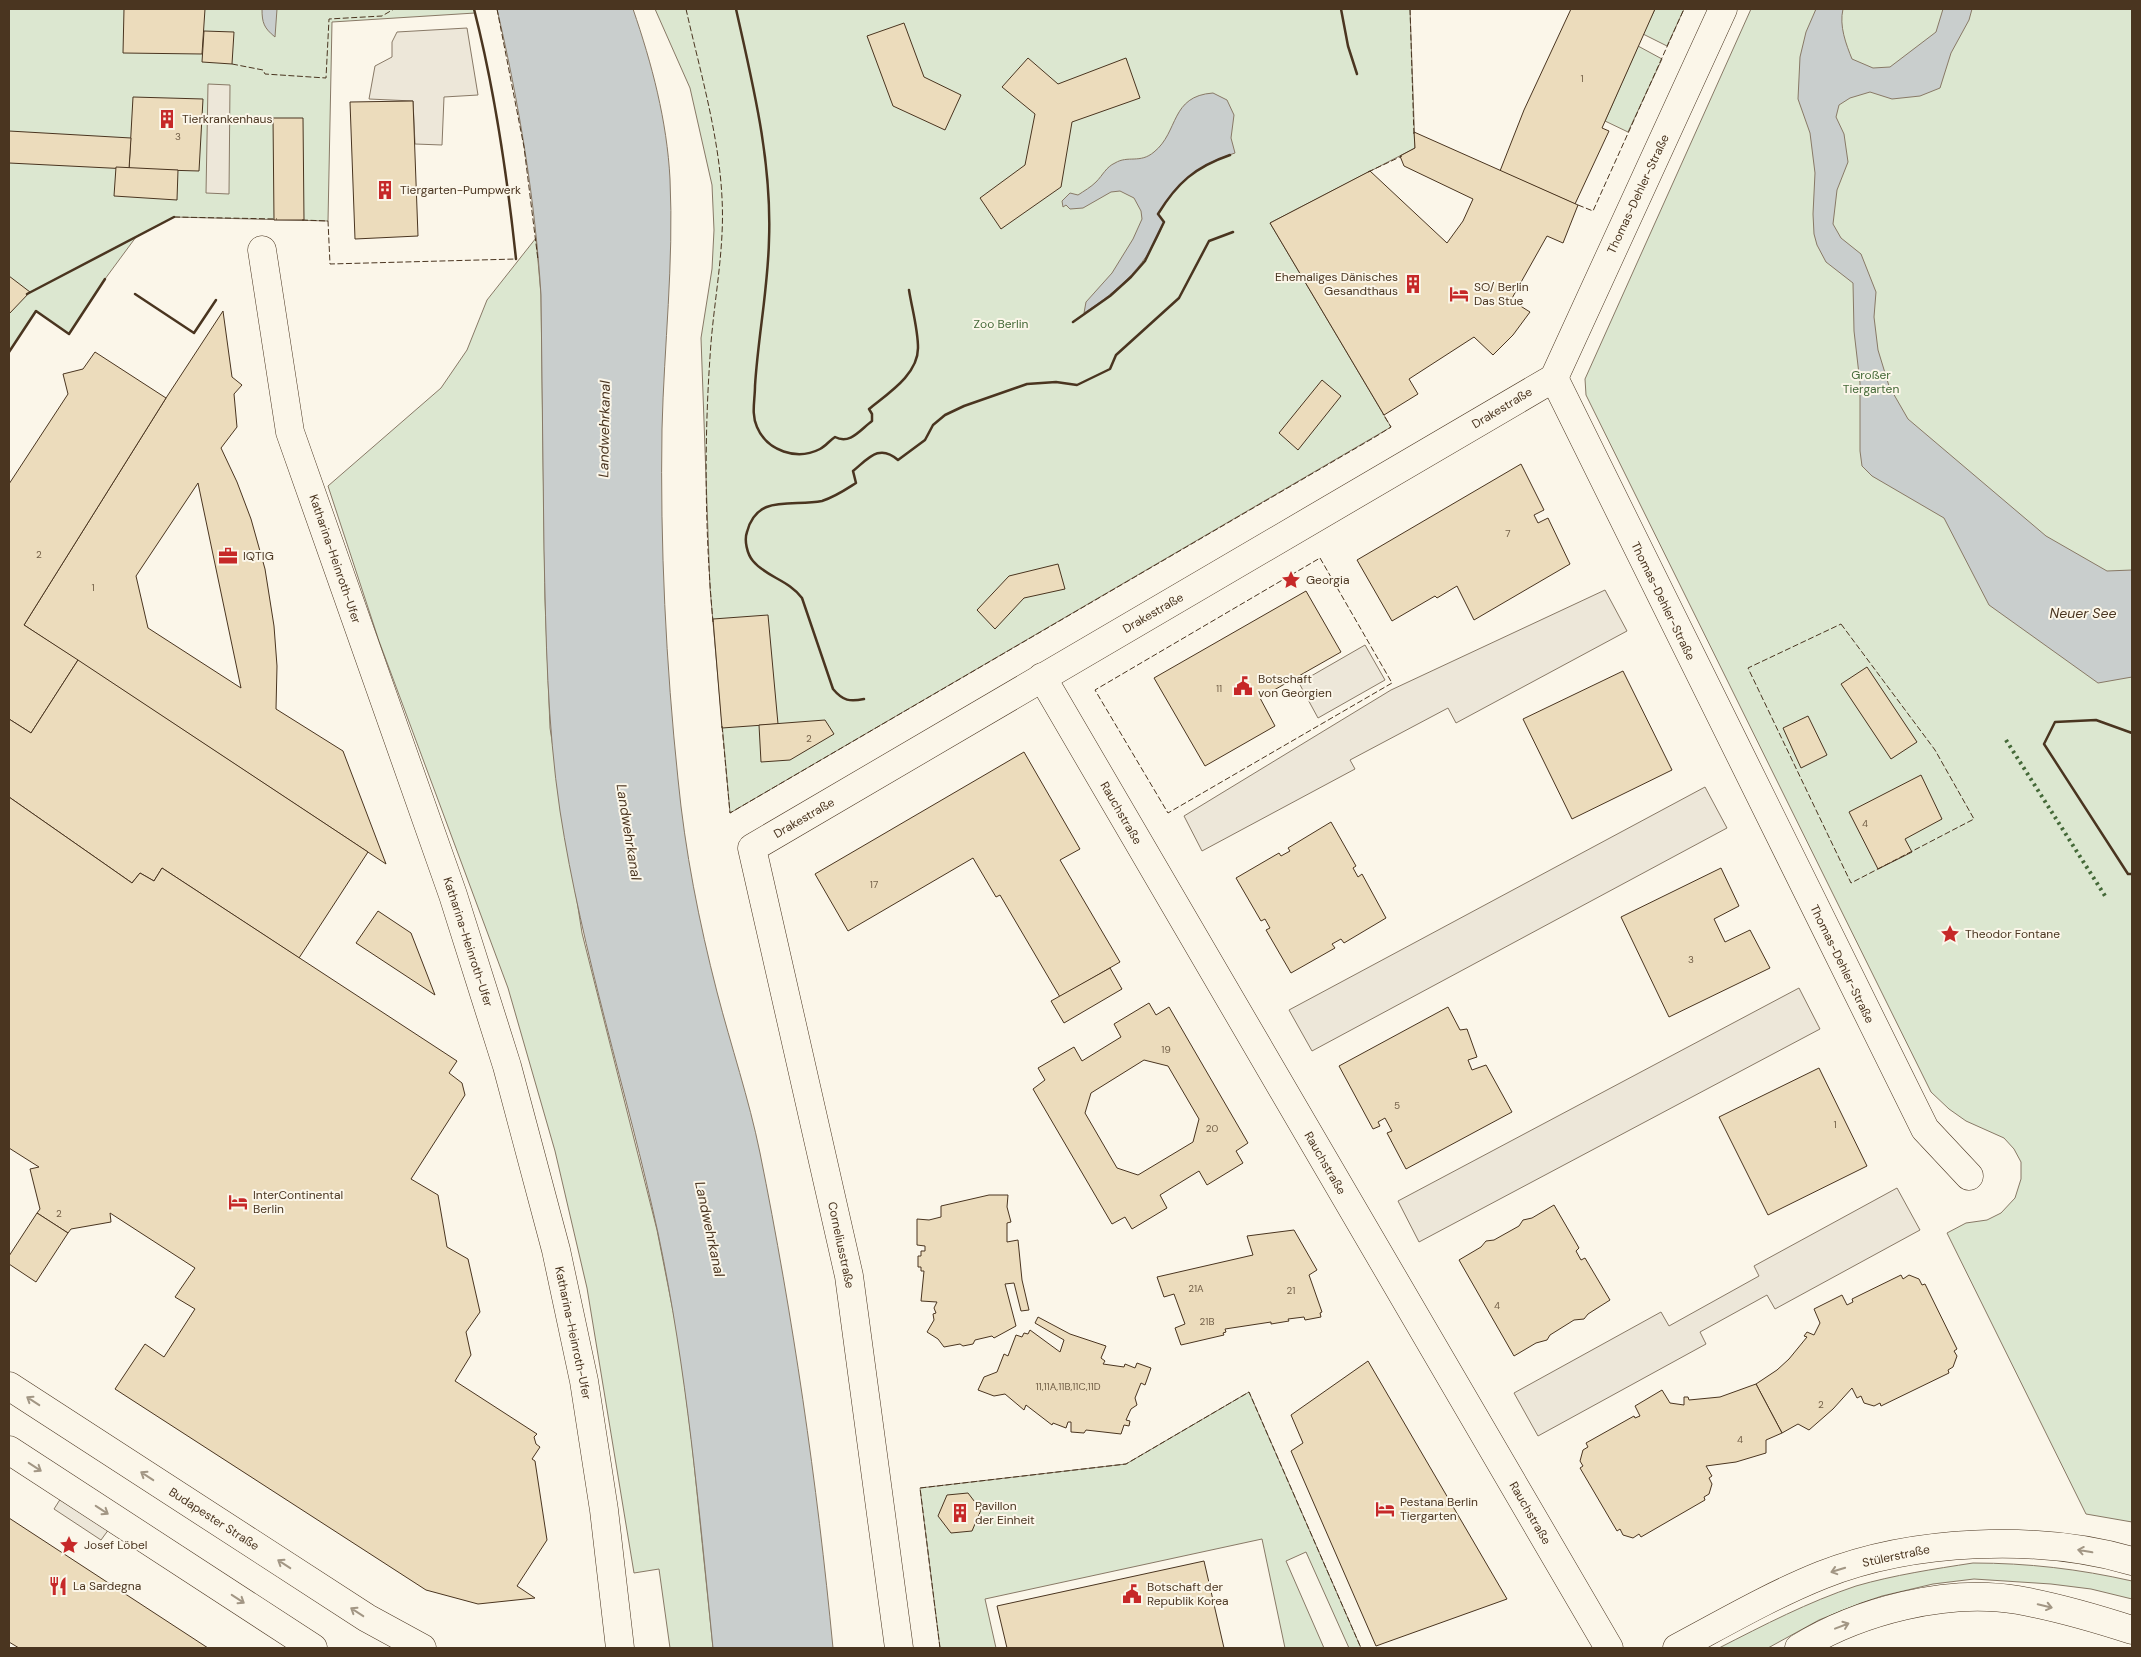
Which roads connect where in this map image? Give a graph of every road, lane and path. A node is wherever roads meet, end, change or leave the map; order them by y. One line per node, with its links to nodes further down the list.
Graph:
1 (1723, 9): 3 (street, Thomas-Dehler-Straße)
2 (262, 250): 13 (street, Katharina-Heinroth-Ufer)
3 (1554, 378): 4 (street, Drakestraße); 6 (street, Thomas-Dehler-Straße)
4 (1042, 678): 5 (street, Drakestraße); 15 (street, Rauchstraße)
5 (752, 848): 14 (street, Corneliusstraße)
6 (1969, 1176)
7 (9, 1386): 12 (street, Budapester Straße, one-way to 7)
8 (9, 1450): 11 (street, one-way to 11)
9 (2132, 1561): 16 (street, Stülerstraße, one-way to 16)
10 (2132, 1630): 17 (street, one-way to 10)
11 (313, 1648)
12 (422, 1648)
13 (620, 1648)
14 (899, 1648)
15 (1609, 1648)
16 (1677, 1648)
17 (1798, 1648)

